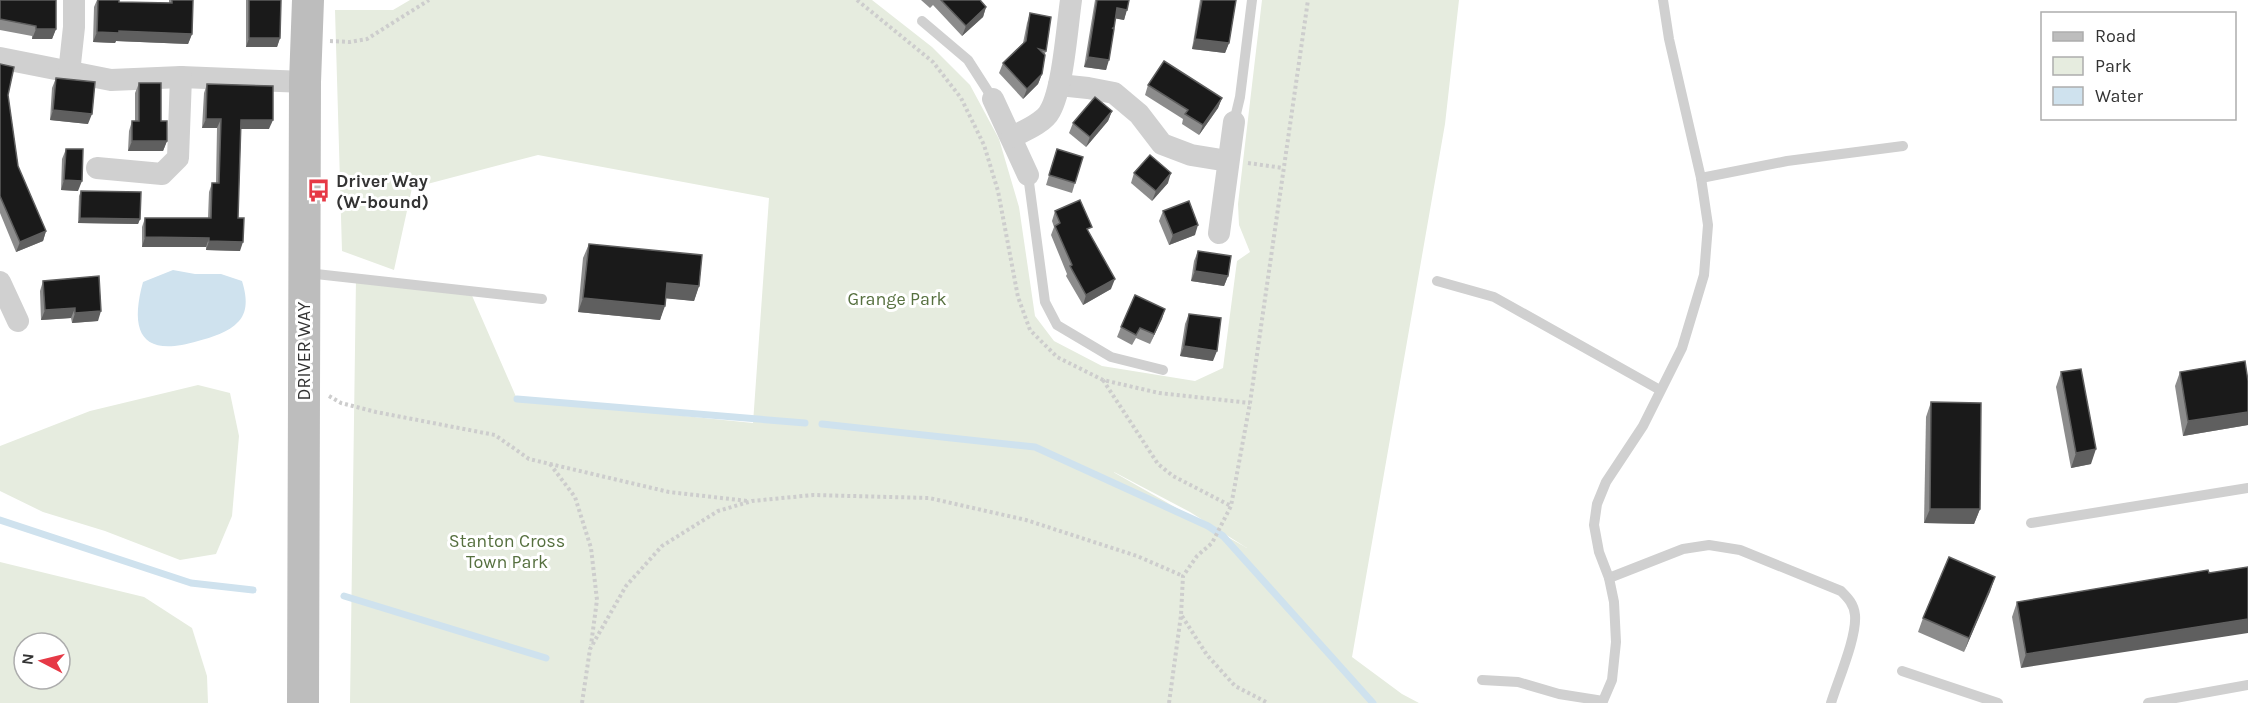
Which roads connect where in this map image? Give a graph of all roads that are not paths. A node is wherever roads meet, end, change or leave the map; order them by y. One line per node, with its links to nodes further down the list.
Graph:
1 (74, 0): 8 (street)
2 (308, 0): 10 (main road, DRIVER WAY)
3 (1071, 0): 11 (street)
4 (1252, 0): 13 (lane)
5 (1664, 0): 19 (lane)
6 (922, 21): 12 (lane)
7 (0, 58): 8 (street)
8 (69, 73): 9 (street)
9 (181, 77): 10 (street); 17 (street)
10 (305, 82): 21 (main road, DRIVER WAY)
11 (1059, 85): 14 (street); 16 (street)
12 (993, 99): 14 (street)
13 (1234, 122): 16 (street)
14 (1012, 137): 18 (street)
15 (1903, 146): 19 (lane)
16 (1228, 161): 20 (street)
17 (97, 168)
18 (1028, 175): 26 (lane)
19 (1701, 178): 27 (lane)
20 (1219, 233)
21 (304, 273): 24 (lane); 35 (main road, DRIVER WAY)
22 (1437, 280): 27 (lane)
23 (0, 282): 25 (street)
24 (542, 299)
25 (18, 321)
26 (1163, 370)
27 (1660, 390): 30 (lane)
28 (2248, 488): 29 (lane)
29 (2031, 523)
30 (1609, 578): 32 (lane); 36 (lane)
31 (1902, 671): 37 (lane)
32 (1482, 680)
33 (2248, 685): 34 (lane)
34 (2174, 701): 38 (lane)
35 (303, 703)
36 (1831, 703)
37 (1998, 703)
38 (2148, 703)

